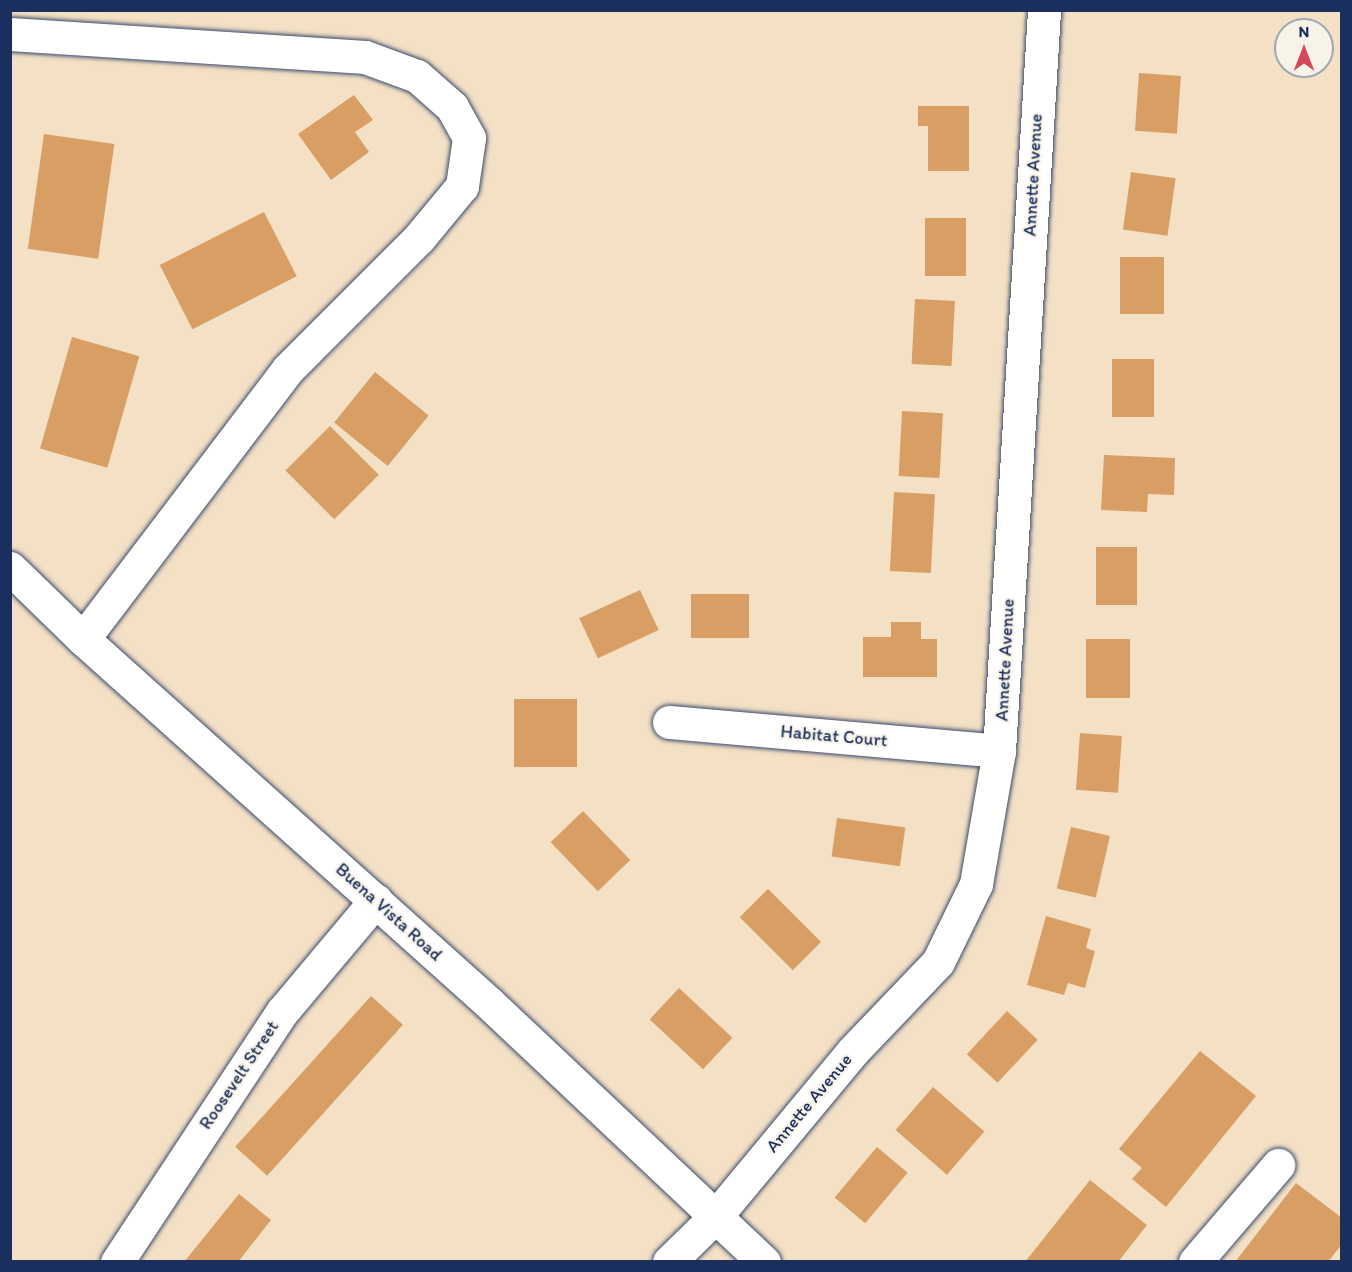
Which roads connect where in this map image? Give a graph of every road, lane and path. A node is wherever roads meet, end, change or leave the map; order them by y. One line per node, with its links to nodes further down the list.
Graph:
1 (1044, 10): 6 (street, Annette Avenue)
2 (10, 34): 4 (street)
3 (10, 568): 4 (street, Buena Vista Road)
4 (84, 639): 7 (street, Buena Vista Road)
5 (669, 722): 6 (street, Habitat Court)
6 (999, 751): 9 (street, Annette Avenue)
7 (376, 900): 9 (street, Buena Vista Road); 10 (street, Roosevelt Street)
8 (1278, 1165): 13 (street)
9 (716, 1216): 11 (street); 12 (street, Buena Vista Road)
10 (117, 1262)
11 (669, 1262)
12 (764, 1262)
13 (1195, 1262)

